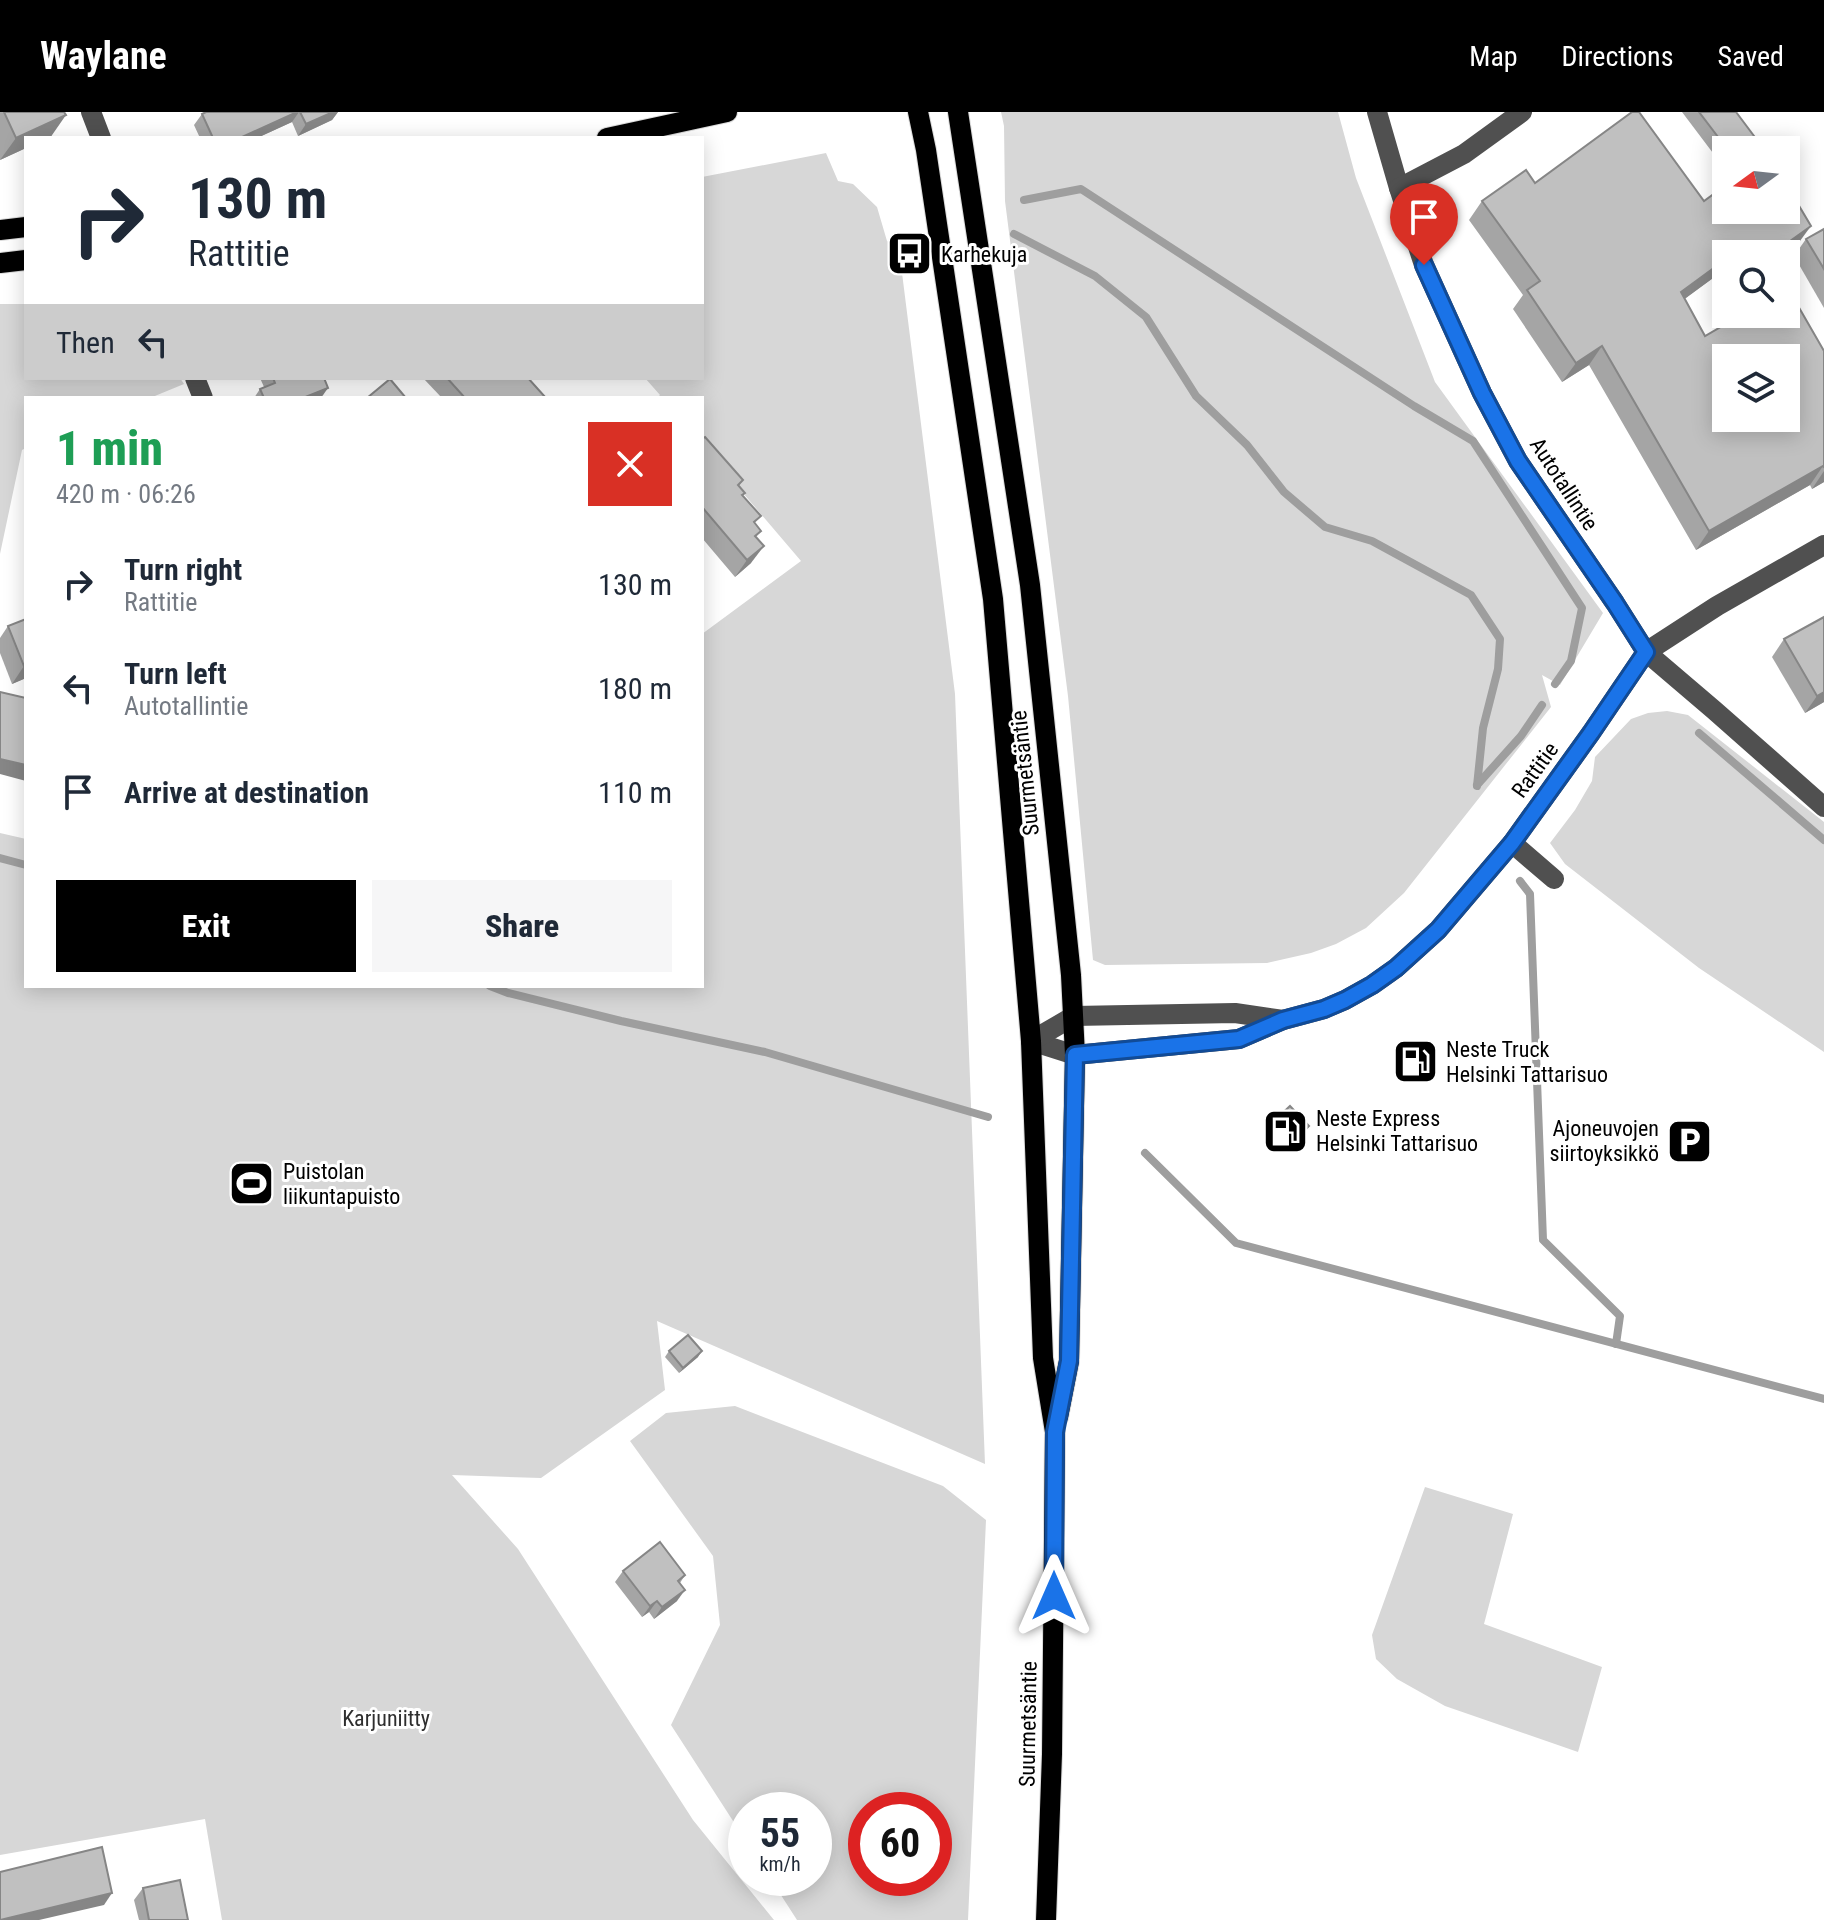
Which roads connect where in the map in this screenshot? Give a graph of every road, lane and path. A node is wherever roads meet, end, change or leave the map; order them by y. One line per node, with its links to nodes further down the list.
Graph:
1 (91, 112): 8 (street)
2 (727, 112): 7 (main road)
3 (918, 112): 22 (main road, Suurmetsäntie)
4 (958, 112): 20 (main road, Suurmetsäntie)
5 (1377, 112): 10 (street, Autotallintie)
6 (1522, 112): 10 (street)
7 (691, 116): 9 (main road)
8 (100, 136)
9 (615, 136)
10 (1399, 188): 16 (street, Autotallintie)
11 (24, 227): 12 (main road)
12 (0, 230)
13 (24, 260): 14 (main road)
14 (0, 263)
15 (1824, 545): 16 (street, Rattitie)
16 (1646, 652): 17 (street, Autotallintie); 18 (street, Rattitie)
17 (1824, 807)
18 (1512, 843): 19 (street); 21 (street, Rattitie)
19 (1554, 879)
20 (1074, 1016): 21 (street, Rattitie); 22 (street, Rattitie); 23 (main road, Suurmetsäntie)
21 (1283, 1020): 23 (street, Rattitie)
22 (1031, 1041): 23 (street, Rattitie); 24 (main road, Suurmetsäntie)
23 (1075, 1055): 24 (main road, Suurmetsäntie)
24 (1055, 1432): 25 (main road, Suurmetsäntie)
25 (1046, 1920)

